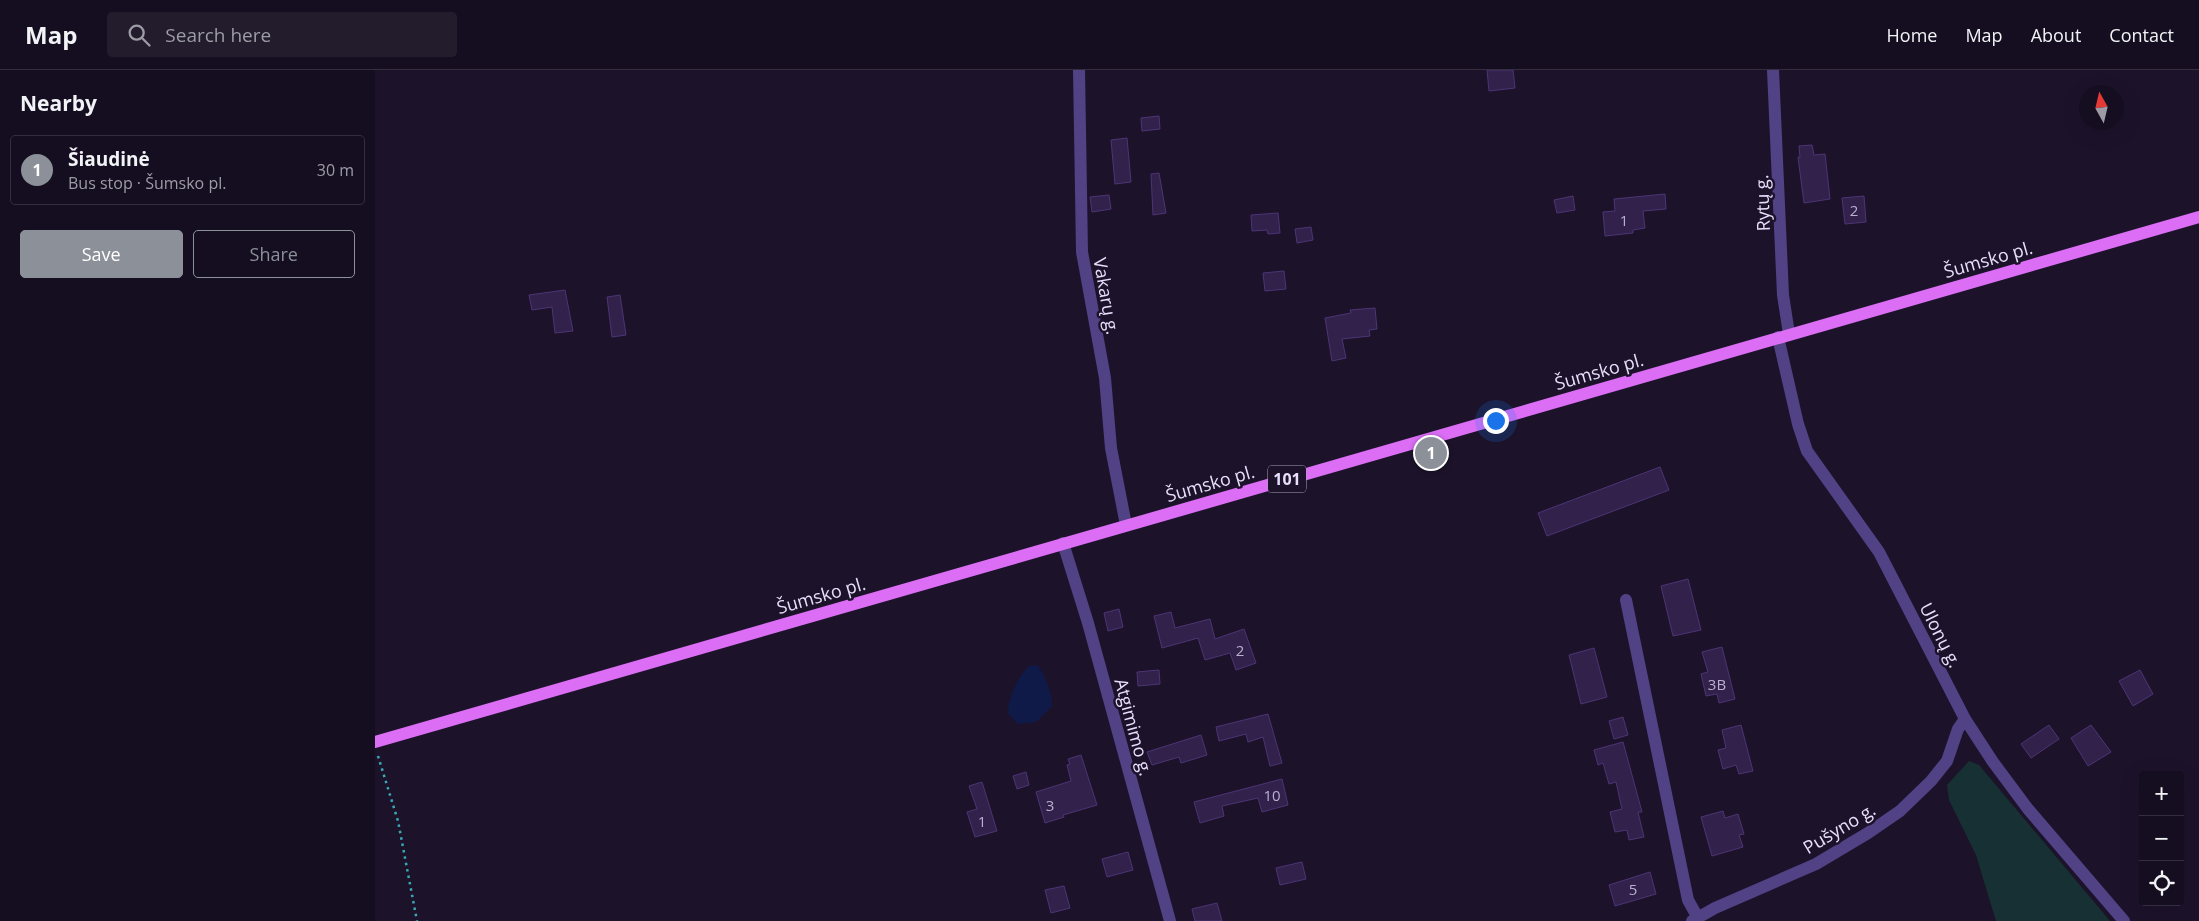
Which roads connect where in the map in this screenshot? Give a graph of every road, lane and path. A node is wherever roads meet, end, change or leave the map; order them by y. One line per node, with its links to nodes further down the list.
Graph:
1 (1079, 70): 5 (street, Vakarų g.)
2 (1773, 70): 4 (street, Rytų g.)
3 (2199, 217): 4 (main road, Šumsko pl. / 101)
4 (1783, 336): 5 (main road, Šumsko pl. / 101); 8 (street, Ulonų g.)
5 (1126, 525): 6 (main road, Šumsko pl. / 101)
6 (1063, 543): 9 (main road, Šumsko pl. / 101); 13 (street, Atgimimo g.)
7 (1626, 600): 11 (street)
8 (1965, 719): 11 (street, Pušyno g.); 14 (street, Ulonų g.)
9 (375, 742)
10 (377, 755): 12 (path)
11 (1695, 919)
12 (417, 921)
13 (1170, 921)
14 (2124, 921)

